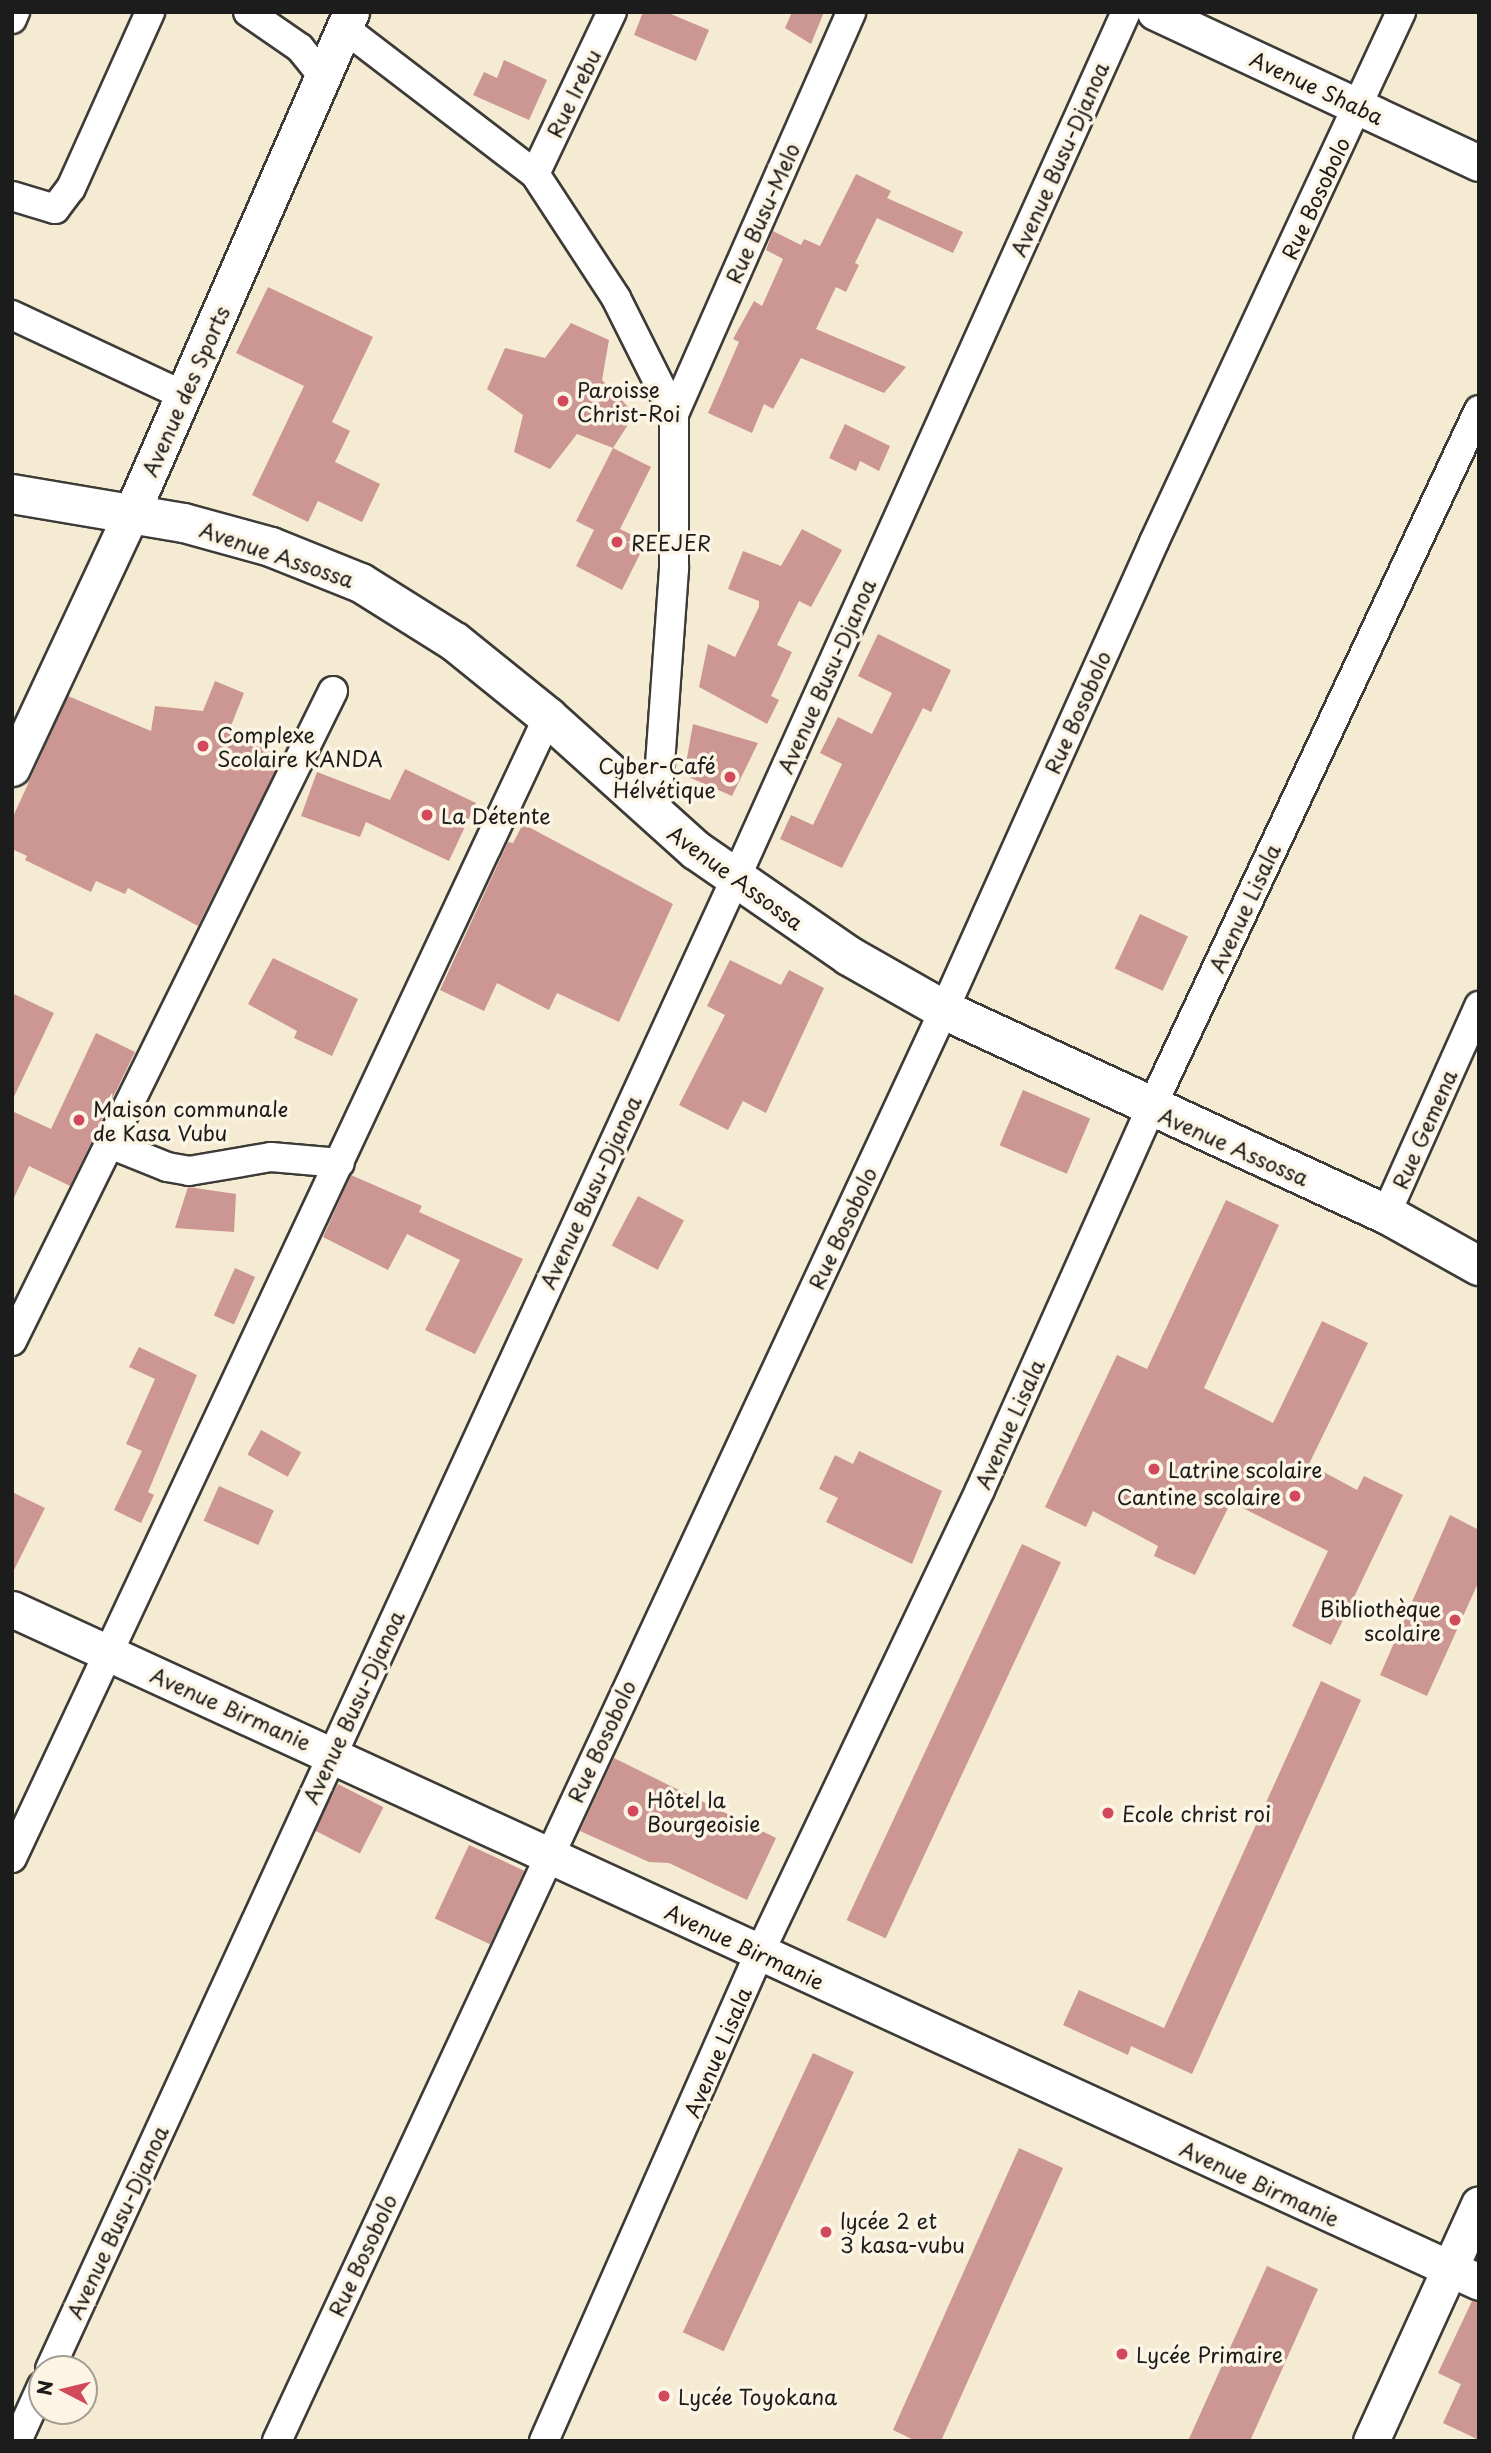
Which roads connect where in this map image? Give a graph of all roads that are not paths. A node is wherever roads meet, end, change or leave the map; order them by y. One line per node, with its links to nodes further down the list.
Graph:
1 (15, 12): 9 (street)
2 (150, 12): 15 (street)
3 (248, 12): 11 (street)
4 (612, 12): 14 (street, Rue Irebu)
5 (851, 12): 19 (street, Rue Busu-Melo)
6 (1126, 12): 26 (street, Avenue Busu-Djanoa)
7 (1155, 12): 12 (street, Avenue Shaba)
8 (1401, 12): 12 (street, Rue Bosobolo)
9 (12, 19)
10 (348, 20): 11 (street, Avenue des Sports); 14 (street)
11 (324, 78): 17 (street, Avenue des Sports)
12 (1358, 106): 13 (street, Avenue Shaba); 28 (street, Rue Bosobolo)
13 (1479, 163)
14 (535, 174): 19 (street)
15 (12, 196)
16 (12, 315): 17 (street)
17 (183, 395): 21 (street, Avenue des Sports)
18 (1479, 410): 29 (street, Avenue Lisala)
19 (674, 414): 25 (street)
20 (12, 494): 21 (main road, Avenue Assossa)
21 (131, 514): 23 (main road, Avenue Assossa); 24 (street, Avenue des Sports)
22 (333, 691): 30 (street)
23 (548, 717): 25 (main road, Avenue Assossa); 31 (street)
24 (12, 768)
25 (656, 818): 26 (main road, Avenue Assossa)
26 (734, 880): 28 (main road, Avenue Assossa); 37 (street, Avenue Busu-Djanoa)
27 (1479, 1006): 32 (street, Rue Gemena)
28 (944, 1010): 29 (main road, Avenue Assossa); 38 (street, Rue Bosobolo)
29 (1151, 1108): 32 (main road, Avenue Assossa); 40 (street, Avenue Lisala)
30 (110, 1144): 31 (street); 34 (street)
31 (340, 1163): 36 (street)
32 (1386, 1214): 33 (main road, Avenue Assossa)
33 (1479, 1266)
34 (12, 1341)
35 (12, 1609): 36 (street, Avenue Birmanie)
36 (108, 1653): 37 (street, Avenue Birmanie); 39 (street)
37 (331, 1752): 38 (street, Avenue Birmanie); 43 (street, Avenue Busu-Djanoa)
38 (548, 1852): 40 (street, Avenue Birmanie); 46 (street, Rue Bosobolo)
39 (12, 1858)
40 (759, 1954): 42 (street, Avenue Birmanie); 47 (street, Avenue Lisala)
41 (1479, 2204): 42 (street)
42 (1464, 2276): 48 (street)
43 (56, 2355)
44 (28, 2417): 45 (street)
45 (17, 2441)
46 (277, 2441)
47 (544, 2441)
48 (1371, 2441)

